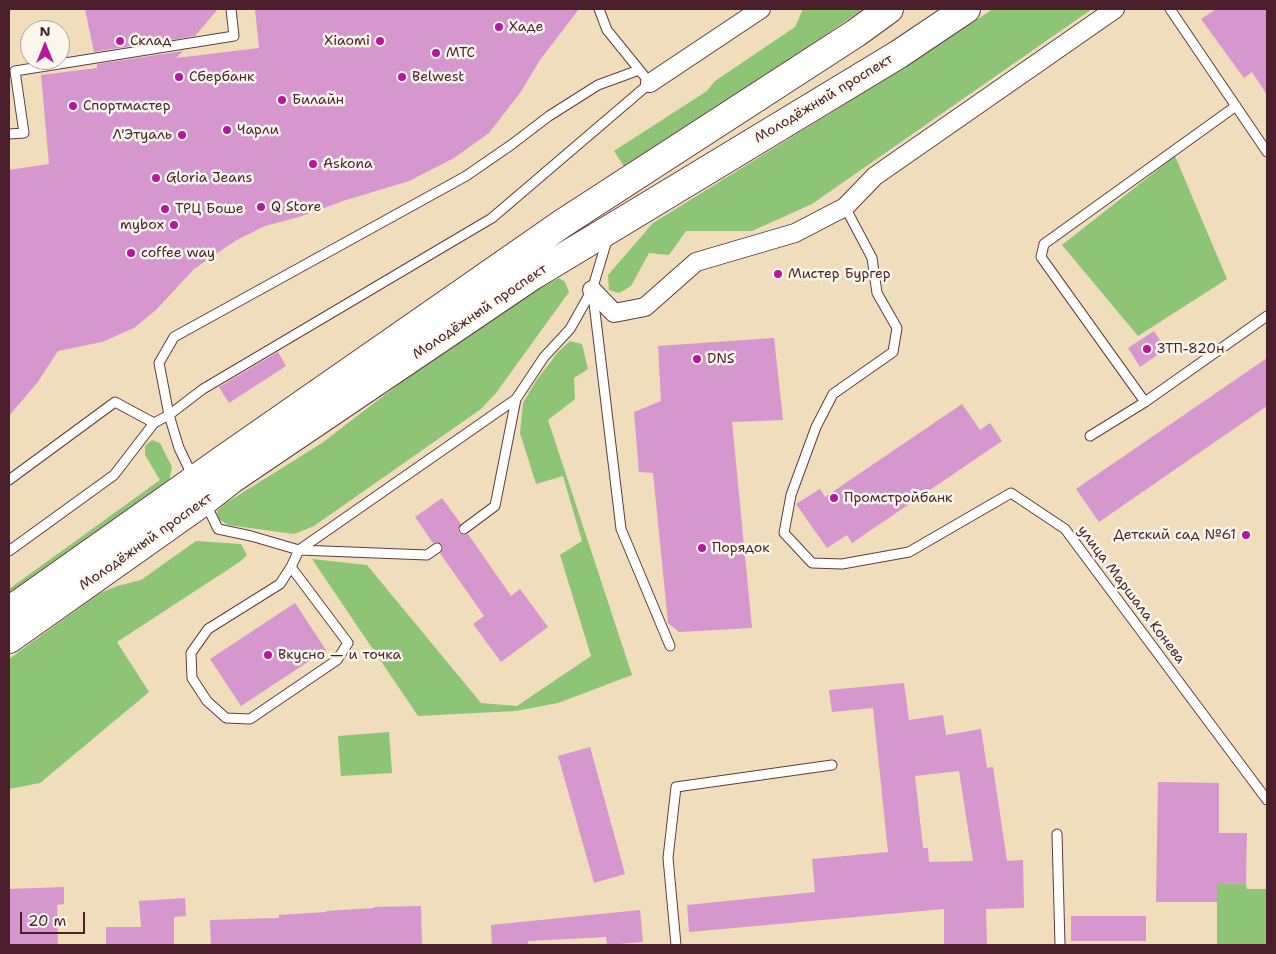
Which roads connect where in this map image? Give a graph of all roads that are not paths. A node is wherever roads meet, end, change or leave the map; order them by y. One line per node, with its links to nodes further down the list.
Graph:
1 (231, 9): 10 (lane)
2 (599, 9): 8 (lane)
3 (761, 9): 8 (street)
4 (890, 9): 22 (main road, Молодёжный проспект)
5 (966, 9): 13 (main road, Молодёжный проспект)
6 (1115, 9): 12 (street)
7 (1170, 9): 9 (lane)
8 (645, 76): 18 (lane); 18 (lane)
9 (1236, 106): 11 (lane); 17 (lane)
10 (9, 134)
11 (1267, 152)
12 (845, 207): 14 (street); 32 (lane, улица Маршала Конева)
13 (610, 229): 14 (lane); 22 (main road, Молодёжный проспект)
14 (592, 290): 16 (lane); 30 (lane)
15 (1267, 316): 17 (lane)
16 (516, 399): 23 (lane); 25 (lane)
17 (1144, 402): 20 (lane)
18 (169, 415): 19 (lane); 22 (lane)
19 (154, 423): 21 (lane); 26 (lane)
20 (1090, 436)
21 (9, 480)
22 (199, 490): 25 (lane); 28 (main road, Молодёжный проспект); 29 (main road, Молодёжный проспект)
23 (464, 529)
24 (437, 548): 25 (lane)
25 (298, 550): 27 (lane)
26 (9, 551)
27 (291, 567): 27 (lane)
28 (9, 611)
29 (9, 639)
30 (670, 646)
31 (832, 765): 34 (lane)
32 (1267, 800)
33 (1057, 834): 35 (lane)
34 (676, 945)
35 (1060, 945)

